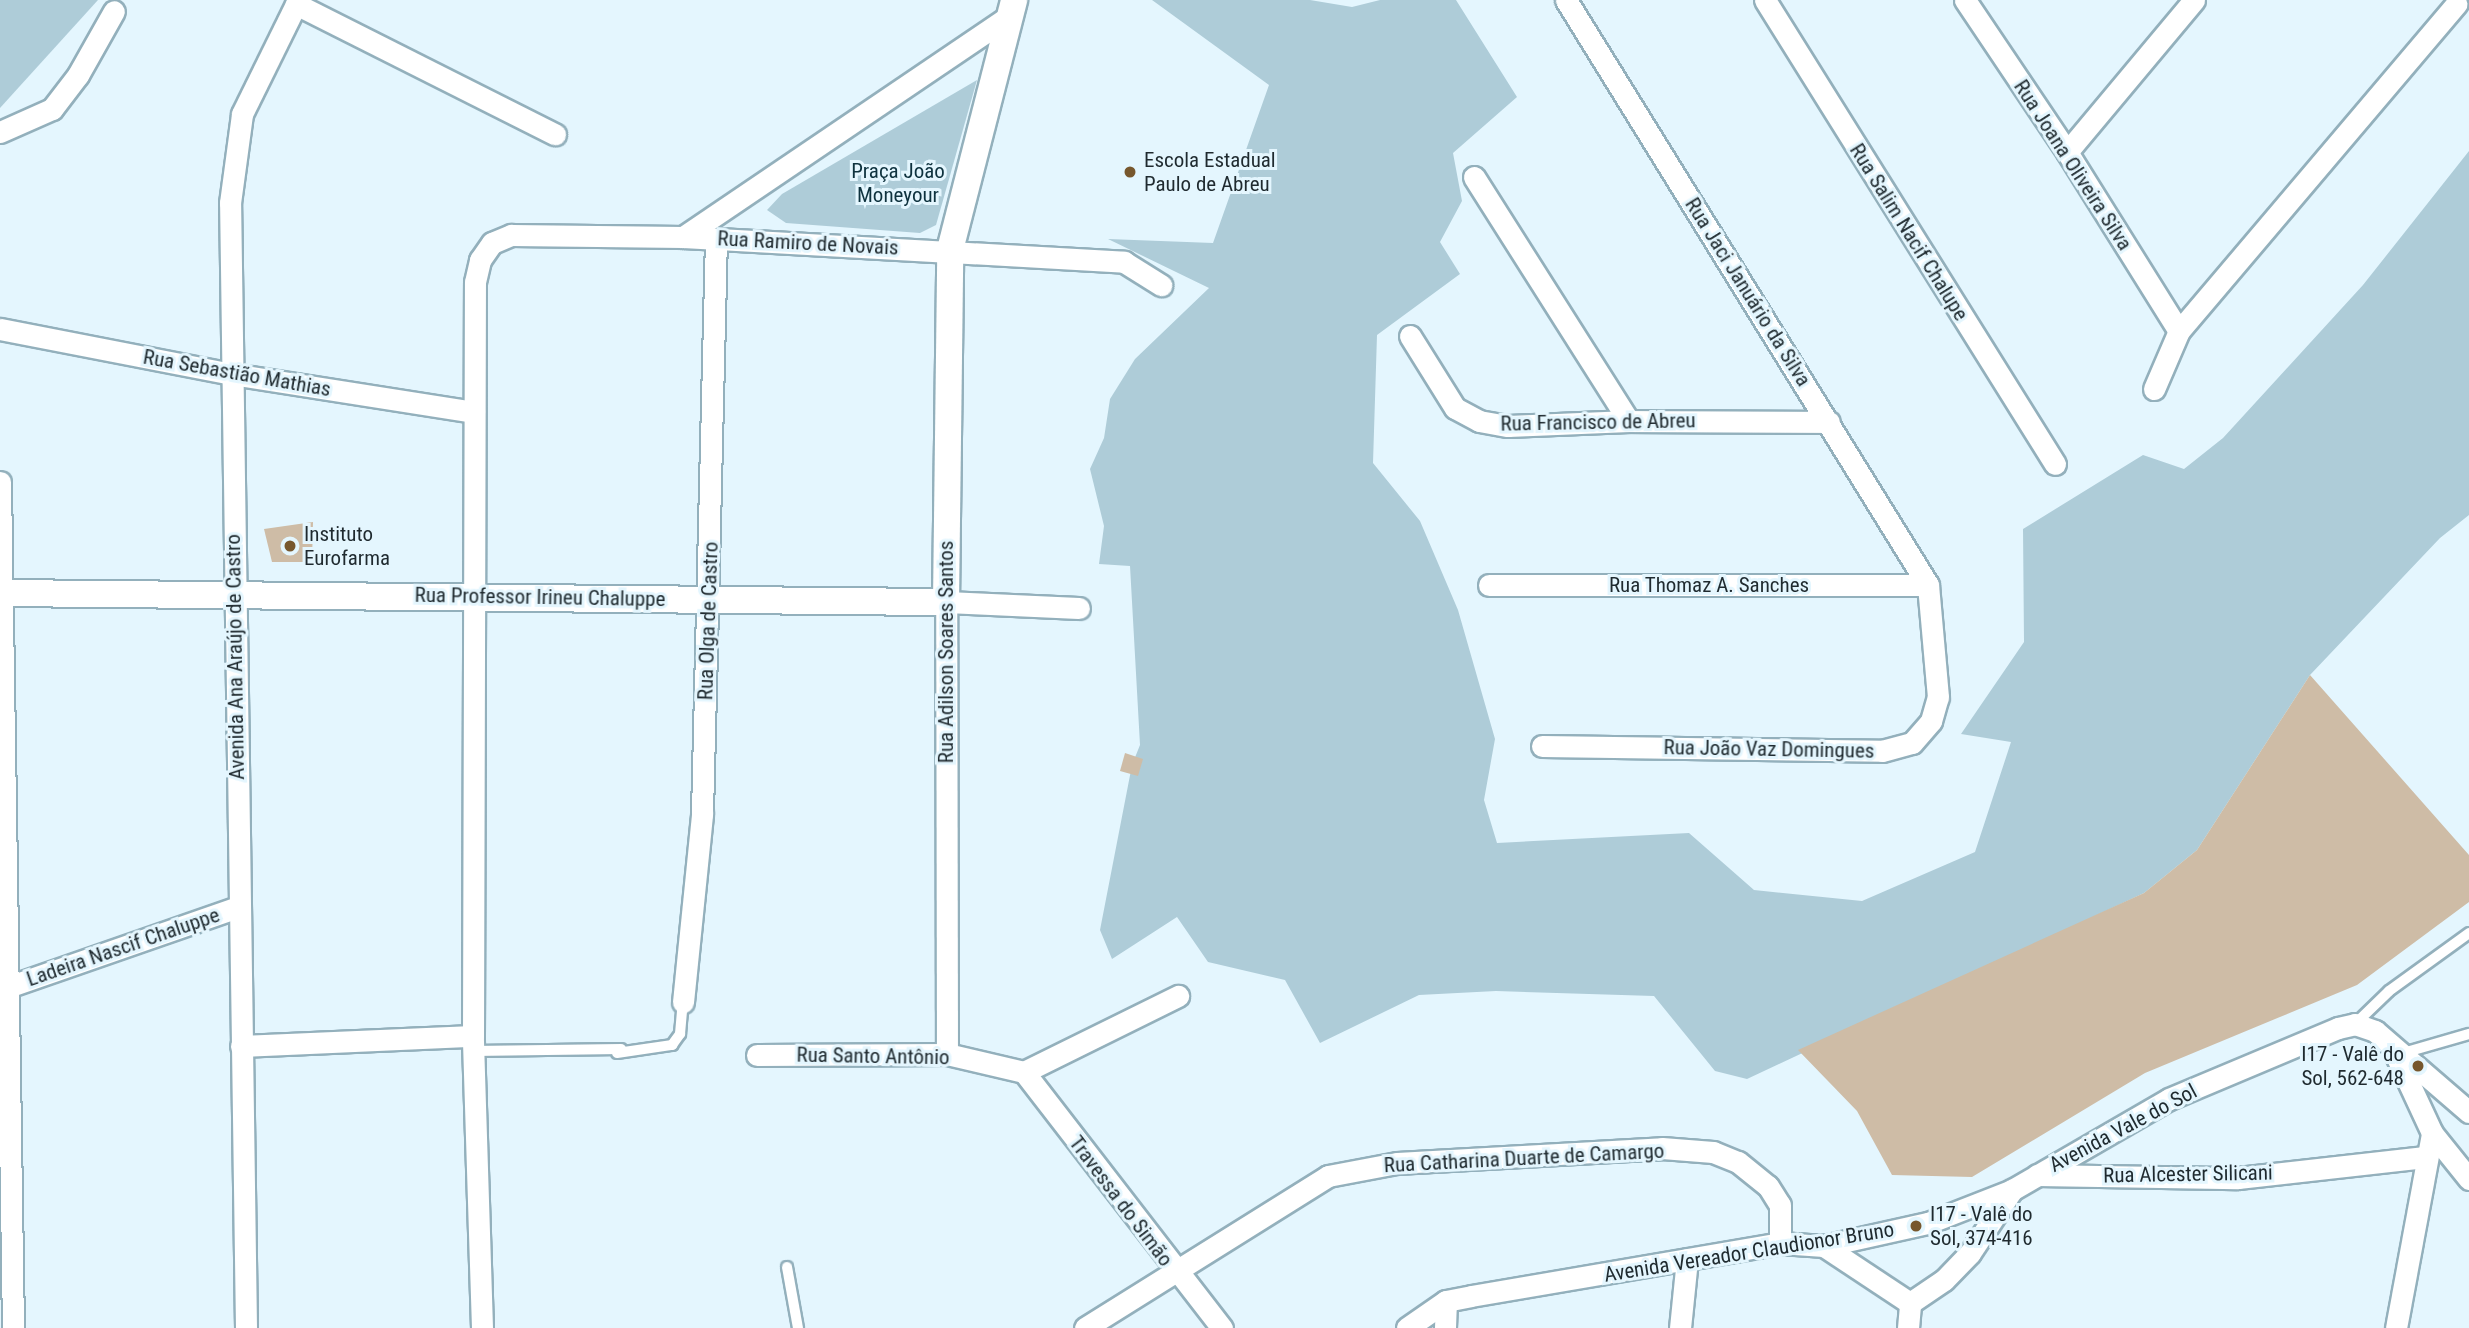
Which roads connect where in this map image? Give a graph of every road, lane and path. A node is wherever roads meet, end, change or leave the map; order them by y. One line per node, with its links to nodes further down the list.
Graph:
1 (1566, 0): 24 (street, Rua Jaci Januário da Silva)
2 (1765, 0): 25 (street, Rua Salim Nacif Chalupe)
3 (1965, 0): 11 (street, Rua Joana Oliveira Silva)
4 (297, 2): 10 (street); 20 (street, Avenida Ana Araújo de Castro)
5 (2456, 4): 18 (street)
6 (2182, 5): 11 (street)
7 (1012, 8): 13 (street); 15 (street, Rua Adilson Soares Santos)
8 (114, 12): 9 (street)
9 (0, 132)
10 (555, 134)
11 (2067, 152): 18 (street, Rua Joana Oliveira Silva)
12 (1474, 177): 23 (street)
13 (683, 237): 14 (street, Rua Ramiro de Novais); 22 (street, Rua Ramiro de Novais)
14 (716, 239): 15 (street, Rua Ramiro de Novais); 32 (street, Rua Olga de Castro)
15 (950, 250): 16 (street, Rua Ramiro de Novais); 33 (street, Rua Adilson Soares Santos)
16 (1161, 285)
17 (0, 329): 20 (street, Rua Sebastião Mathias)
18 (2179, 331): 21 (street)
19 (1410, 336): 23 (street, Rua Francisco de Abreu)
20 (232, 373): 22 (street, Rua Sebastião Mathias); 30 (street, Avenida Ana Araújo de Castro)
21 (2154, 389)
22 (474, 412): 31 (street)
23 (1629, 421): 24 (street, Rua Francisco de Abreu)
24 (1829, 422): 28 (street, Rua Jaci Januário da Silva)
25 (2054, 464)
26 (0, 482): 29 (street)
27 (1489, 585): 28 (street, Rua Thomaz A. Sanches)
28 (1928, 585): 35 (street, Rua João Vaz Domingues)
29 (1, 593): 30 (street, Rua Professor Irineu Chaluppe); 38 (street)
30 (234, 593): 31 (street, Rua Professor Irineu Chaluppe); 36 (street, Avenida Ana Araújo de Castro)
31 (474, 596): 32 (street, Rua Professor Irineu Chaluppe); 43 (street)
32 (709, 600): 33 (street, Rua Professor Irineu Chaluppe); 40 (street, Rua Olga de Castro)
33 (946, 602): 34 (street, Rua Professor Irineu Chaluppe); 46 (street, Rua Adilson Soares Santos)
34 (1079, 608)
35 (1542, 746)
36 (238, 907): 38 (street, Ladeira Nascif Chaluppe); 44 (street, Avenida Ana Araújo de Castro)
37 (2469, 933): 41 (lane)
38 (8, 987): 48 (street)
39 (1178, 996): 49 (street)
40 (683, 1003): 43 (lane)
41 (2355, 1024): 45 (street); 53 (street, Avenida Vale do Sol)
42 (2469, 1034): 45 (lane)
43 (473, 1043): 44 (street); 65 (street)
44 (241, 1046): 64 (street, Avenida Ana Araújo de Castro)
45 (2397, 1048): 50 (street); 51 (street)
46 (947, 1054): 47 (street, Rua Santo Antônio); 49 (street, Rua Santo Antônio)
47 (757, 1055)
48 (5, 1056): 63 (street)
49 (1024, 1072): 60 (street, Travessa do Simão)
50 (2469, 1112)
51 (2432, 1133): 52 (street); 54 (street)
52 (2426, 1157): 53 (street, Rua Alcester Silicani); 73 (street)
53 (2035, 1175): 55 (street, Avenida Vale do Sol)
54 (2469, 1180)
55 (2011, 1190): 57 (street, Avenida Vereador Claudionor Bruno); 62 (street)
56 (1780, 1243): 57 (street, Avenida Vereador Claudionor Bruno); 58 (street, Avenida Vereador Claudionor Bruno); 60 (street, Rua Catharina Duarte de Camargo)
57 (1824, 1245): 62 (street)
58 (1687, 1259): 61 (street, Avenida Vereador Claudionor Bruno); 71 (street)
59 (787, 1267): 66 (lane)
60 (1173, 1270): 67 (street, Rua Catharina Duarte de Camargo); 68 (street, Travessa do Simão)
61 (1446, 1301): 69 (street, Avenida Vereador Claudionor Bruno); 70 (street)
62 (1910, 1303): 72 (street)
63 (13, 1328)
64 (246, 1328)
65 (482, 1328)
66 (798, 1328)
67 (1085, 1328)
68 (1222, 1328)
69 (1407, 1328)
70 (1445, 1328)
71 (1680, 1328)
72 (1908, 1328)
73 (2396, 1328)

